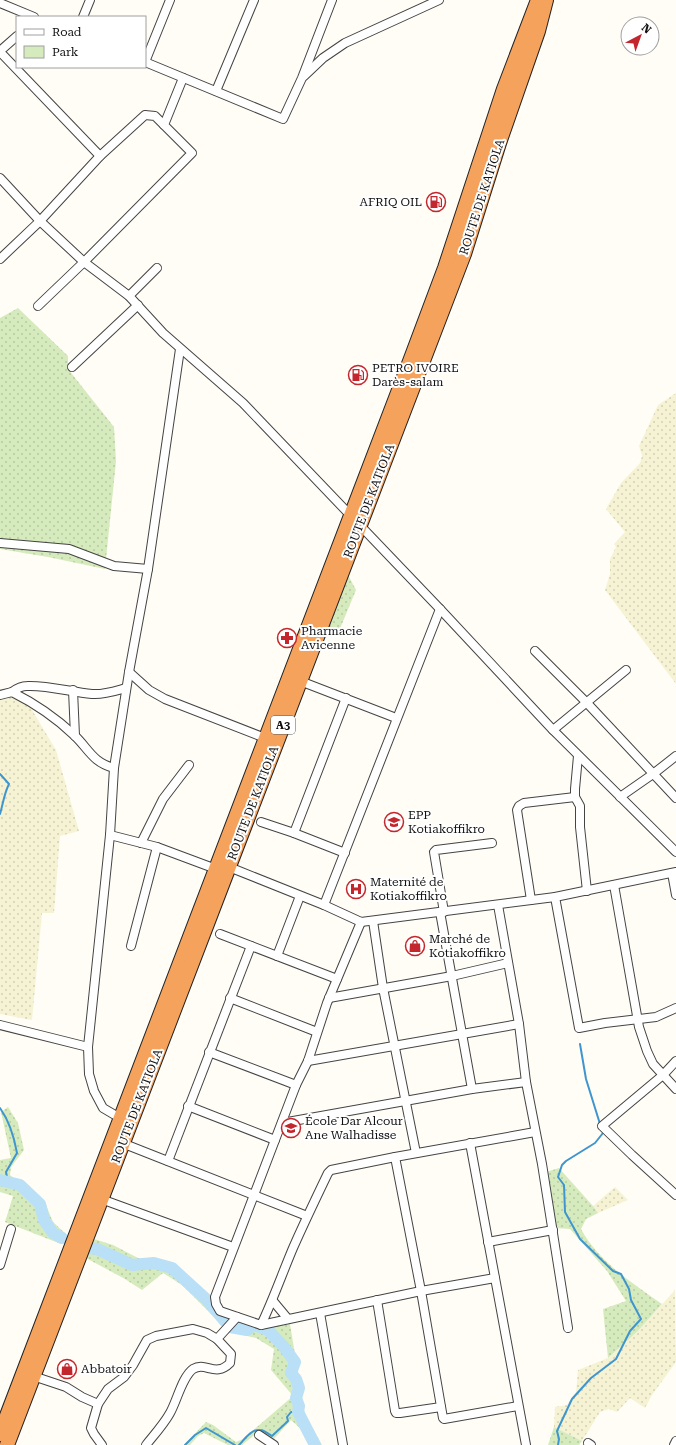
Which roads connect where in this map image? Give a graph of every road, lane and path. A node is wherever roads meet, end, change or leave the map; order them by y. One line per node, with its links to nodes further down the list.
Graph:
1 (90, 0): 10 (street)
2 (170, 0): 13 (street)
3 (254, 0): 17 (street)
4 (332, 0): 16 (street)
5 (439, 0): 16 (street)
6 (538, 0): 30 (highway, ROUTE DE KATIOLA / A3)
7 (546, 0): 30 (highway, ROUTE DE KATIOLA / A3)
8 (4, 3): 9 (street)
9 (32, 16)
10 (83, 16)
11 (16, 37): 12 (street)
12 (0, 52): 19 (street)
13 (146, 60)
14 (146, 62): 15 (street)
15 (183, 78): 17 (street); 18 (street)
16 (302, 78): 17 (street)
17 (216, 91)
18 (164, 125): 19 (street); 23 (street)
19 (100, 156): 21 (street)
20 (0, 178): 21 (street)
21 (40, 221): 22 (street); 23 (street)
22 (0, 260)
23 (84, 262): 25 (street); 27 (street)
24 (157, 268): 25 (street)
25 (129, 296): 26 (street)
26 (138, 305): 28 (street); 29 (street)
27 (38, 306)
28 (180, 349): 30 (street); 32 (street)
29 (72, 367)
30 (355, 521): 33 (street); 37 (highway, ROUTE DE KATIOLA / A3); 47 (highway, ROUTE DE KATIOLA / A3)
31 (0, 543): 32 (street)
32 (148, 569): 36 (street)
33 (440, 609): 44 (street); 45 (street)
34 (535, 652): 43 (street)
35 (626, 670): 43 (street)
36 (128, 672): 38 (street); 47 (street)
37 (300, 681): 42 (street); 64 (highway, ROUTE DE KATIOLA / A3)
38 (126, 688): 39 (street); 51 (street)
39 (73, 690): 40 (street); 46 (street)
40 (12, 692): 41 (street); 46 (street)
41 (0, 695)
42 (346, 698): 44 (street); 57 (street)
43 (587, 702): 45 (street); 52 (street)
44 (396, 718): 63 (street)
45 (553, 730): 48 (street)
46 (75, 736): 51 (street)
47 (265, 738): 64 (highway, ROUTE DE KATIOLA / A3)
48 (578, 756): 53 (street); 54 (street)
49 (676, 756): 52 (street)
50 (189, 765): 59 (street)
51 (114, 768): 58 (street)
52 (653, 774): 54 (street); 55 (street)
53 (575, 797): 67 (street); 71 (street)
54 (620, 797): 62 (street)
55 (676, 798)
56 (260, 822): 57 (street)
57 (294, 833): 63 (street)
58 (110, 834): 59 (street); 94 (street)
59 (141, 843): 61 (street)
60 (492, 843): 74 (street)
61 (157, 846): 64 (street); 78 (street)
62 (676, 852)
63 (345, 853): 72 (street)
64 (222, 868): 69 (street); 105 (highway, ROUTE DE KATIOLA / A3); 109 (highway, ROUTE DE KATIOLA / A3)
65 (674, 872): 66 (street); 68 (street)
66 (614, 885): 67 (street); 88 (street)
67 (587, 891): 70 (street)
68 (676, 895)
69 (300, 896): 72 (street); 80 (street)
70 (554, 897): 71 (street); 88 (street)
71 (531, 900): 73 (street)
72 (324, 905): 76 (street)
73 (498, 905): 74 (street); 81 (street)
74 (442, 912): 75 (street); 82 (street)
75 (373, 921): 76 (street); 84 (street)
76 (361, 922): 83 (street)
77 (220, 934): 79 (street)
78 (131, 946)
79 (250, 946): 80 (street); 85 (street)
80 (278, 956): 83 (street)
81 (508, 963): 82 (street); 89 (street)
82 (452, 976): 84 (street); 92 (street)
83 (337, 979): 86 (street)
84 (384, 988): 86 (street); 93 (street)
85 (230, 998): 91 (street); 95 (street)
86 (329, 998): 91 (street)
87 (676, 1008): 88 (street)
88 (638, 1019): 98 (street)
89 (519, 1024): 92 (street); 99 (street)
90 (0, 1025): 94 (street)
91 (317, 1032): 96 (street)
92 (461, 1034): 93 (street); 102 (street)
93 (395, 1045): 96 (street); 103 (street)
94 (88, 1047): 105 (street)
95 (209, 1052): 100 (street); 104 (street)
96 (308, 1061): 100 (street)
97 (676, 1061): 98 (street)
98 (663, 1075): 101 (street); 115 (street)
99 (526, 1082): 102 (street); 107 (street)
100 (296, 1085): 106 (street)
101 (676, 1088)
102 (472, 1089): 103 (street)
103 (406, 1101): 106 (street); 111 (street)
104 (188, 1106): 108 (street); 113 (street)
105 (120, 1118): 138 (highway, ROUTE DE KATIOLA / A3)
106 (282, 1123): 108 (street)
107 (535, 1132): 110 (street); 119 (street)
108 (275, 1140): 114 (street)
109 (122, 1143): 113 (street); 116 (highway, ROUTE DE KATIOLA / A3)
110 (470, 1144): 111 (street); 120 (street)
111 (416, 1153): 112 (street)
112 (395, 1157): 117 (street); 125 (street)
113 (168, 1161): 114 (street)
114 (254, 1194): 117 (street); 121 (street)
115 (676, 1195)
116 (101, 1199): 121 (street); 134 (highway, ROUTE DE KATIOLA / A3)
117 (307, 1216): 127 (street)
118 (11, 1229): 122 (street)
119 (553, 1230): 120 (street); 132 (street)
120 (488, 1242): 124 (street)
121 (233, 1247): 129 (street)
122 (2, 1253): 123 (street)
123 (0, 1265)
124 (495, 1278): 125 (street); 136 (street)
125 (421, 1291): 126 (street); 137 (street)
126 (377, 1300): 128 (street); 137 (street)
127 (272, 1301): 130 (street); 131 (street)
128 (320, 1313): 130 (street); 145 (street)
129 (237, 1317): 131 (street); 133 (street)
130 (288, 1319): 131 (street)
131 (261, 1325)
132 (568, 1328)
133 (220, 1336): 135 (street); 143 (street)
134 (33, 1376): 135 (street); 141 (highway, ROUTE DE KATIOLA / A3)
135 (98, 1404): 142 (street)
136 (518, 1406): 137 (street); 146 (street)
137 (441, 1407)
138 (0, 1434)
139 (259, 1435): 144 (street)
140 (676, 1441): 147 (street)
141 (7, 1445)
142 (102, 1445)
143 (146, 1445)
144 (274, 1445)
145 (343, 1445)
146 (526, 1445)
147 (674, 1445)

